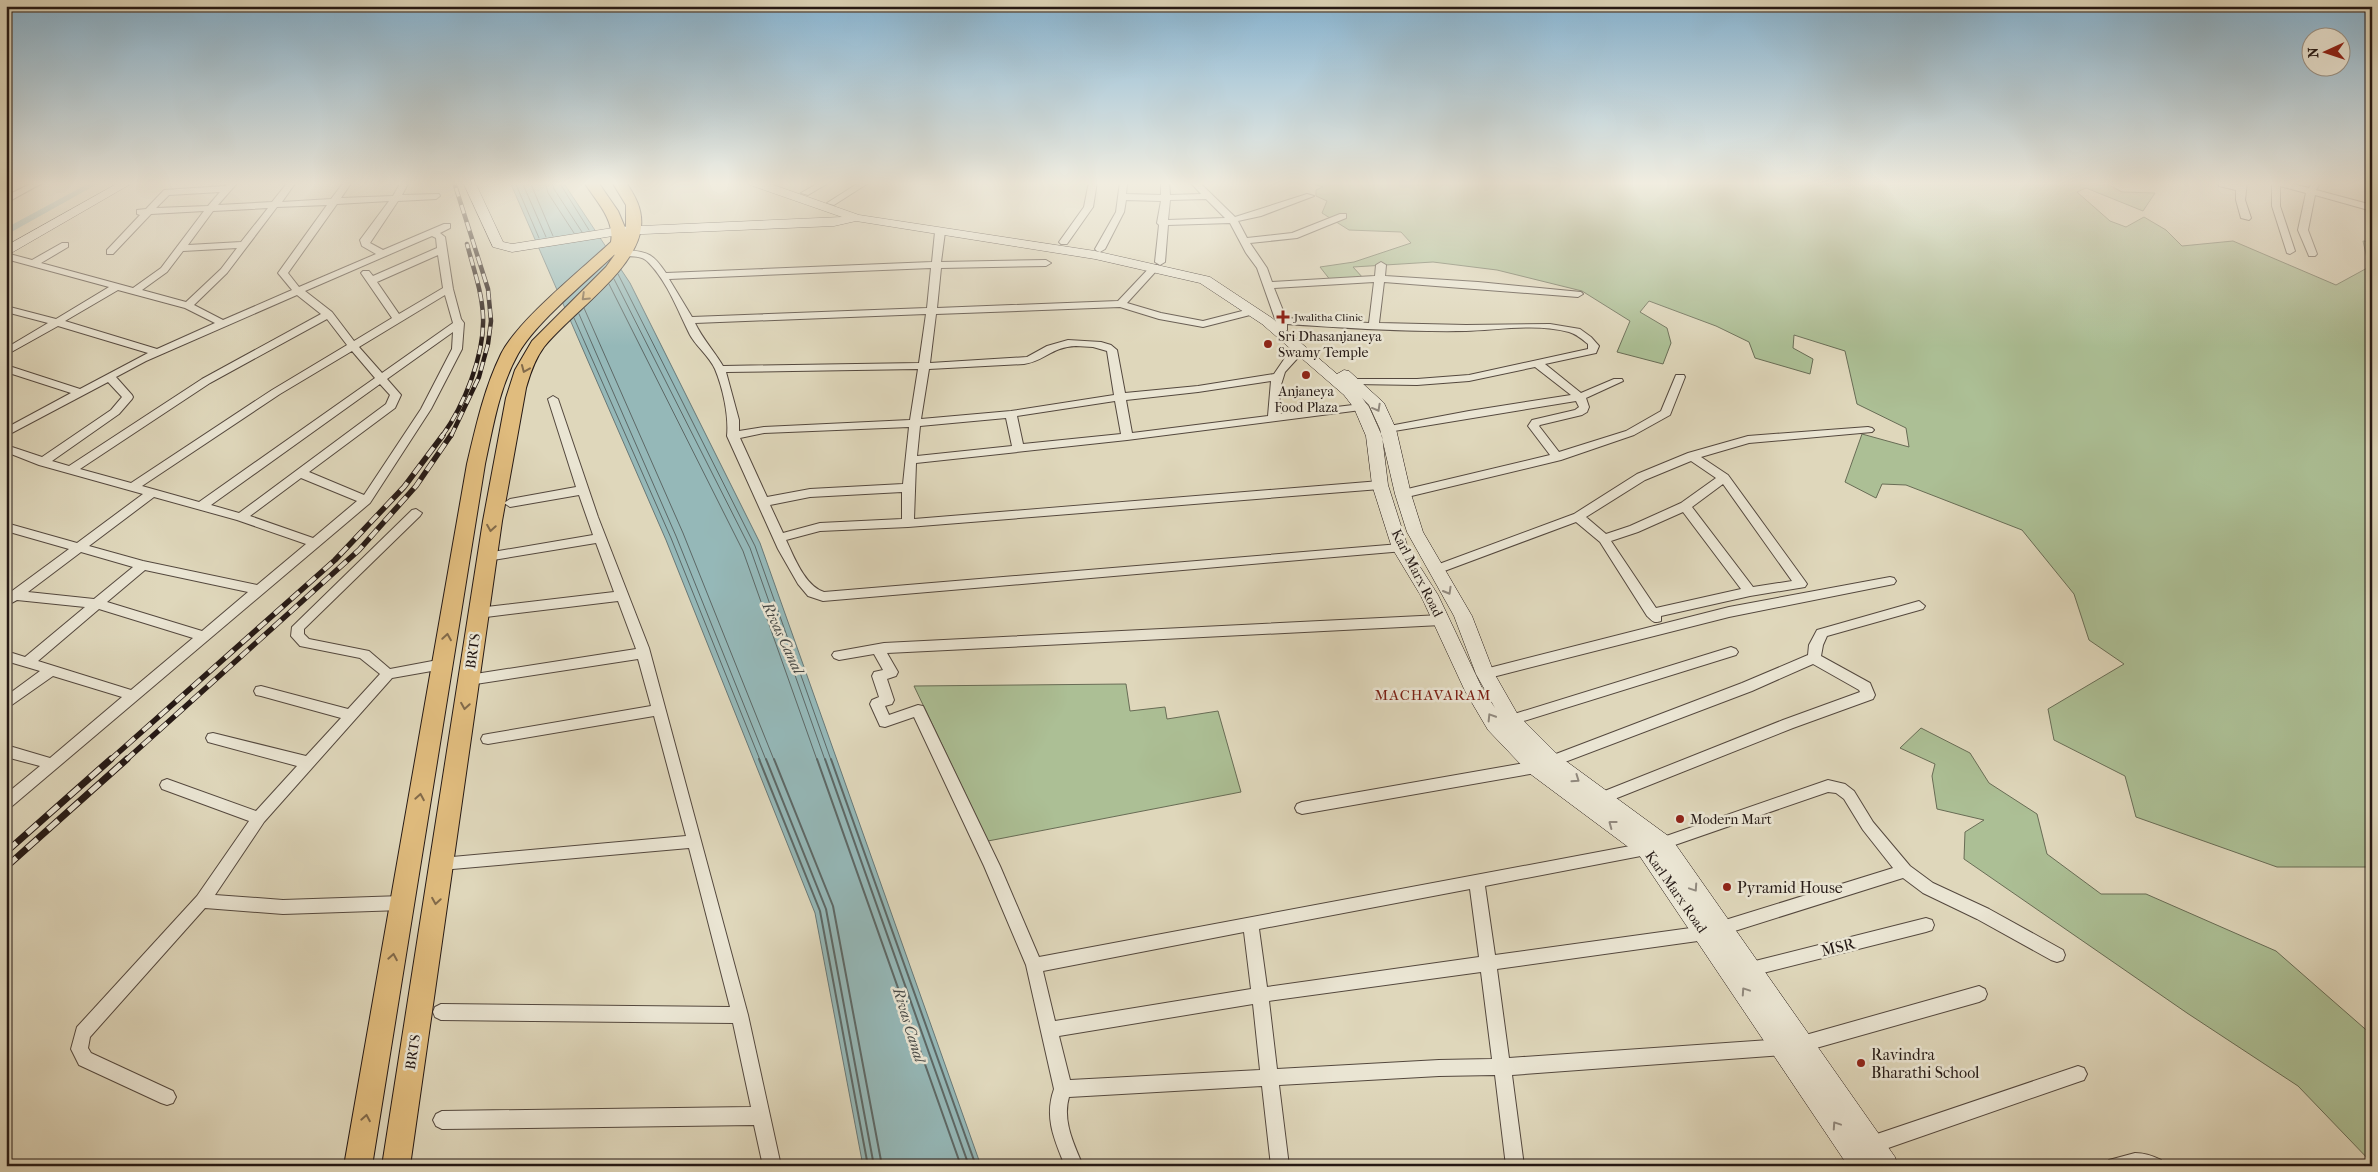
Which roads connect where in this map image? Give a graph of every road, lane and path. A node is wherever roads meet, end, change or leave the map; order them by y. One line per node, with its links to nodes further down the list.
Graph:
1 (33, 237): 30 (main road)
2 (123, 237): 31 (street)
3 (190, 237): 26 (street)
4 (250, 237): 25 (street)
5 (307, 237): 49 (street)
6 (367, 237): 32 (street)
7 (423, 237): 32 (street)
8 (440, 237): 28 (street)
9 (495, 237): 10 (main road)
10 (586, 237)
11 (619, 237): 35 (main road, BRTS)
12 (939, 237): 40 (street)
13 (972, 237): 39 (main road, Karl Marx Road)
14 (1026, 237): 23 (main road, Karl Marx Road)
15 (1068, 237): 23 (street)
16 (1107, 237): 27 (street)
17 (1161, 237): 39 (street)
18 (1242, 237): 22 (street)
19 (1287, 237): 22 (street)
20 (2286, 237): 29 (street)
21 (2306, 237): 33 (street)
22 (1244, 241): 45 (street)
23 (1064, 242): 27 (main road, Karl Marx Road)
24 (65, 245): 36 (street)
25 (244, 245): 26 (street); 52 (street)
26 (182, 248): 48 (street)
27 (1100, 249): 39 (main road, Karl Marx Road)
28 (441, 250): 44 (street); 47 (street)
29 (2290, 250)
30 (6, 252)
31 (110, 252)
32 (384, 254): 38 (street)
33 (2312, 254)
34 (6, 256): 36 (street)
35 (618, 256): 42 (street); 59 (main road, BRTS)
36 (34, 263): 46 (street)
37 (1046, 263): 40 (street)
38 (360, 264): 44 (street); 49 (street)
39 (1158, 264): 51 (street); 55 (main road, Karl Marx Road); 64 (main road, Karl Marx Road)
40 (936, 265): 42 (street); 54 (street)
41 (1381, 265): 43 (street)
42 (663, 276): 58 (street)
43 (1379, 279): 45 (street); 50 (street); 63 (street)
44 (370, 280): 57 (street)
45 (1267, 285): 64 (street)
46 (118, 286): 48 (street); 60 (street)
47 (448, 289): 57 (street); 62 (street)
48 (136, 290): 52 (street)
49 (297, 290): 56 (street); 61 (street)
50 (1578, 294)
51 (1121, 304): 54 (street); 55 (street)
52 (188, 306): 61 (street)
53 (6, 309): 60 (street)
54 (932, 312): 58 (street); 70 (street)
55 (1250, 312): 64 (main road, Karl Marx Road)
56 (328, 314): 65 (street); 98 (street)
57 (397, 319): 65 (street)
58 (688, 320): 72 (street)
59 (548, 321): 123 (main road, BRTS, one-way to 123); 145 (main road, BRTS, one-way to 59)
60 (57, 322): 67 (street); 68 (street)
61 (222, 323): 68 (street)
62 (459, 323): 76 (street); 107 (street)
63 (1374, 327): 64 (street); 69 (street)
64 (1283, 328): 66 (main road, Karl Marx Road); 77 (main road, Karl Marx Road)
65 (352, 345): 76 (street); 102 (street)
66 (1300, 350): 74 (street); 83 (main road, Karl Marx Road)
67 (6, 352)
68 (157, 352): 73 (street)
69 (1537, 363): 77 (street); 81 (street)
70 (924, 366): 72 (street); 80 (street); 86 (street)
71 (6, 368): 79 (street)
72 (720, 369): 90 (street)
73 (109, 376): 79 (street); 97 (street)
74 (1277, 377): 80 (street); 85 (street)
75 (1680, 377): 95 (street)
76 (381, 378): 99 (street); 110 (street)
77 (1354, 381): 88 (main road, Karl Marx Road, one-way to 88)
78 (1618, 381): 81 (street)
79 (79, 392): 87 (street)
80 (1120, 397): 84 (street); 91 (street)
81 (1580, 397): 88 (street); 95 (street)
82 (553, 399): 104 (street)
83 (1360, 407): 85 (street); 101 (main road, Karl Marx Road)
84 (1011, 414): 86 (street); 93 (street)
85 (1273, 418): 91 (street)
86 (913, 423): 90 (street); 96 (street)
87 (8, 430)
88 (1388, 430): 106 (main road, Karl Marx Road)
89 (1868, 430): 94 (street)
90 (734, 436): 108 (street)
91 (1127, 437): 93 (street)
92 (6, 448): 97 (street)
93 (1018, 448): 96 (street)
94 (1692, 456): 100 (street); 114 (street)
95 (1557, 457): 106 (street)
96 (910, 460): 103 (street)
97 (43, 462): 98 (street)
98 (70, 470): 102 (street)
99 (300, 473): 107 (street); 113 (street)
100 (1724, 478): 111 (street); 128 (street)
101 (1380, 485): 115 (street); 122 (main road, Karl Marx Road)
102 (133, 487): 105 (street)
103 (907, 488): 108 (street); 115 (street)
104 (583, 490): 109 (street); 117 (street)
105 (152, 493): 110 (street); 121 (street)
106 (1403, 494): 125 (main road, Karl Marx Road)
107 (366, 500): 120 (street)
108 (763, 502): 118 (street)
109 (510, 503)
110 (201, 506): 113 (street)
111 (1685, 506): 119 (street); 128 (street)
112 (416, 513): 147 (street)
113 (241, 517): 120 (street)
114 (1578, 517): 119 (street); 125 (street)
115 (908, 523): 118 (street)
116 (6, 527): 121 (street)
117 (600, 538): 123 (street); 129 (street)
118 (780, 538): 122 (street)
119 (1604, 539): 134 (street)
120 (316, 543): 127 (street)
121 (76, 548): 124 (street); 130 (street)
122 (1400, 548): 135 (main road, Karl Marx Road)
123 (486, 557): 133 (main road, BRTS)
124 (143, 565): 127 (street); 131 (street)
125 (1436, 570): 148 (main road, Karl Marx Road, one-way to 148)
126 (1890, 581): 136 (street)
127 (260, 590): 137 (street)
128 (1750, 592): 134 (street)
129 (622, 596): 133 (street); 140 (street)
130 (9, 597): 131 (street)
131 (98, 604): 137 (street); 144 (street)
132 (1919, 606): 143 (street)
133 (478, 613): 149 (main road, BRTS)
134 (1652, 613): 136 (street)
135 (1441, 620): 138 (street); 161 (main road, Karl Marx Road, one-way to 135)
136 (1664, 628): 148 (street)
137 (205, 637): 151 (street)
138 (878, 649): 141 (street); 181 (street)
139 (1731, 652): 155 (street)
140 (643, 653): 149 (street); 153 (street)
141 (839, 655)
142 (6, 656): 144 (street)
143 (1814, 658): 161 (street); 163 (street)
144 (28, 662): 146 (street)
145 (443, 664): 147 (street); 174 (main road, BRTS, one-way to 145)
146 (51, 670): 151 (street); 152 (street)
147 (388, 674): 154 (street)
148 (1485, 674): 155 (main road, Karl Marx Road)
149 (469, 680): 170 (main road, BRTS, one-way to 170)
150 (261, 690): 154 (street)
151 (135, 696): 160 (street)
152 (6, 704)
153 (659, 710): 157 (street); 167 (street)
154 (351, 715): 159 (street)
155 (1511, 720): 161 (main road, Karl Marx Road)
156 (213, 738): 159 (street)
157 (488, 739)
158 (6, 751): 160 (street)
159 (309, 762): 166 (street)
160 (53, 764): 164 (street)
161 (1544, 765): 163 (main road, Karl Marx Road, one-way to 163); 165 (street); 169 (main road, Karl Marx Road, one-way to 161)
162 (167, 785): 166 (street)
163 (1602, 798): 168 (main road, Karl Marx Road)
164 (6, 803)
165 (1302, 808)
166 (259, 818): 173 (street)
167 (695, 841): 170 (street); 186 (street)
168 (1664, 844): 169 (street); 171 (street); 177 (main road, Karl Marx Road, one-way to 177)
169 (1646, 849): 172 (street); 178 (main road, Karl Marx Road)
170 (442, 864): 199 (main road, BRTS, one-way to 199)
171 (1905, 872): 177 (street); 179 (street)
172 (1477, 881): 175 (street); 180 (street)
173 (202, 901): 174 (street); 194 (street)
174 (402, 903): 198 (main road, BRTS, one-way to 174)
175 (1251, 924): 181 (street); 184 (street)
176 (1926, 925): 182 (street, MSR)
177 (1722, 928): 182 (main road, Karl Marx Road)
178 (1705, 933): 180 (street); 189 (main road, Karl Marx Road, one-way to 178)
179 (2058, 955)
180 (1488, 964): 184 (street); 190 (street)
181 (1034, 965): 187 (street)
182 (1751, 970): 188 (main road, Karl Marx Road)
183 (1979, 994): 188 (street)
184 (1261, 996): 187 (street); 192 (street)
185 (441, 1012): 186 (street)
186 (740, 1015): 195 (street)
187 (1048, 1030): 193 (street)
188 (1802, 1044): 197 (main road, Karl Marx Road)
189 (1782, 1047): 190 (street); 204 (main road, Karl Marx Road, one-way to 189)
190 (1502, 1067): 192 (street); 203 (street)
191 (2078, 1074): 197 (street)
192 (1268, 1078): 193 (street); 202 (street)
193 (1063, 1090): 201 (street)
194 (167, 1097)
195 (761, 1116): 196 (street); 200 (street)
196 (442, 1120)
197 (1871, 1145): 205 (main road, Karl Marx Road)
198 (358, 1166)
199 (396, 1166)
200 (772, 1166)
201 (1074, 1166)
202 (1280, 1166)
203 (1516, 1166)
204 (1863, 1166)
205 (1886, 1166)
206 (2115, 1166): 207 (street)
207 (2156, 1166)

